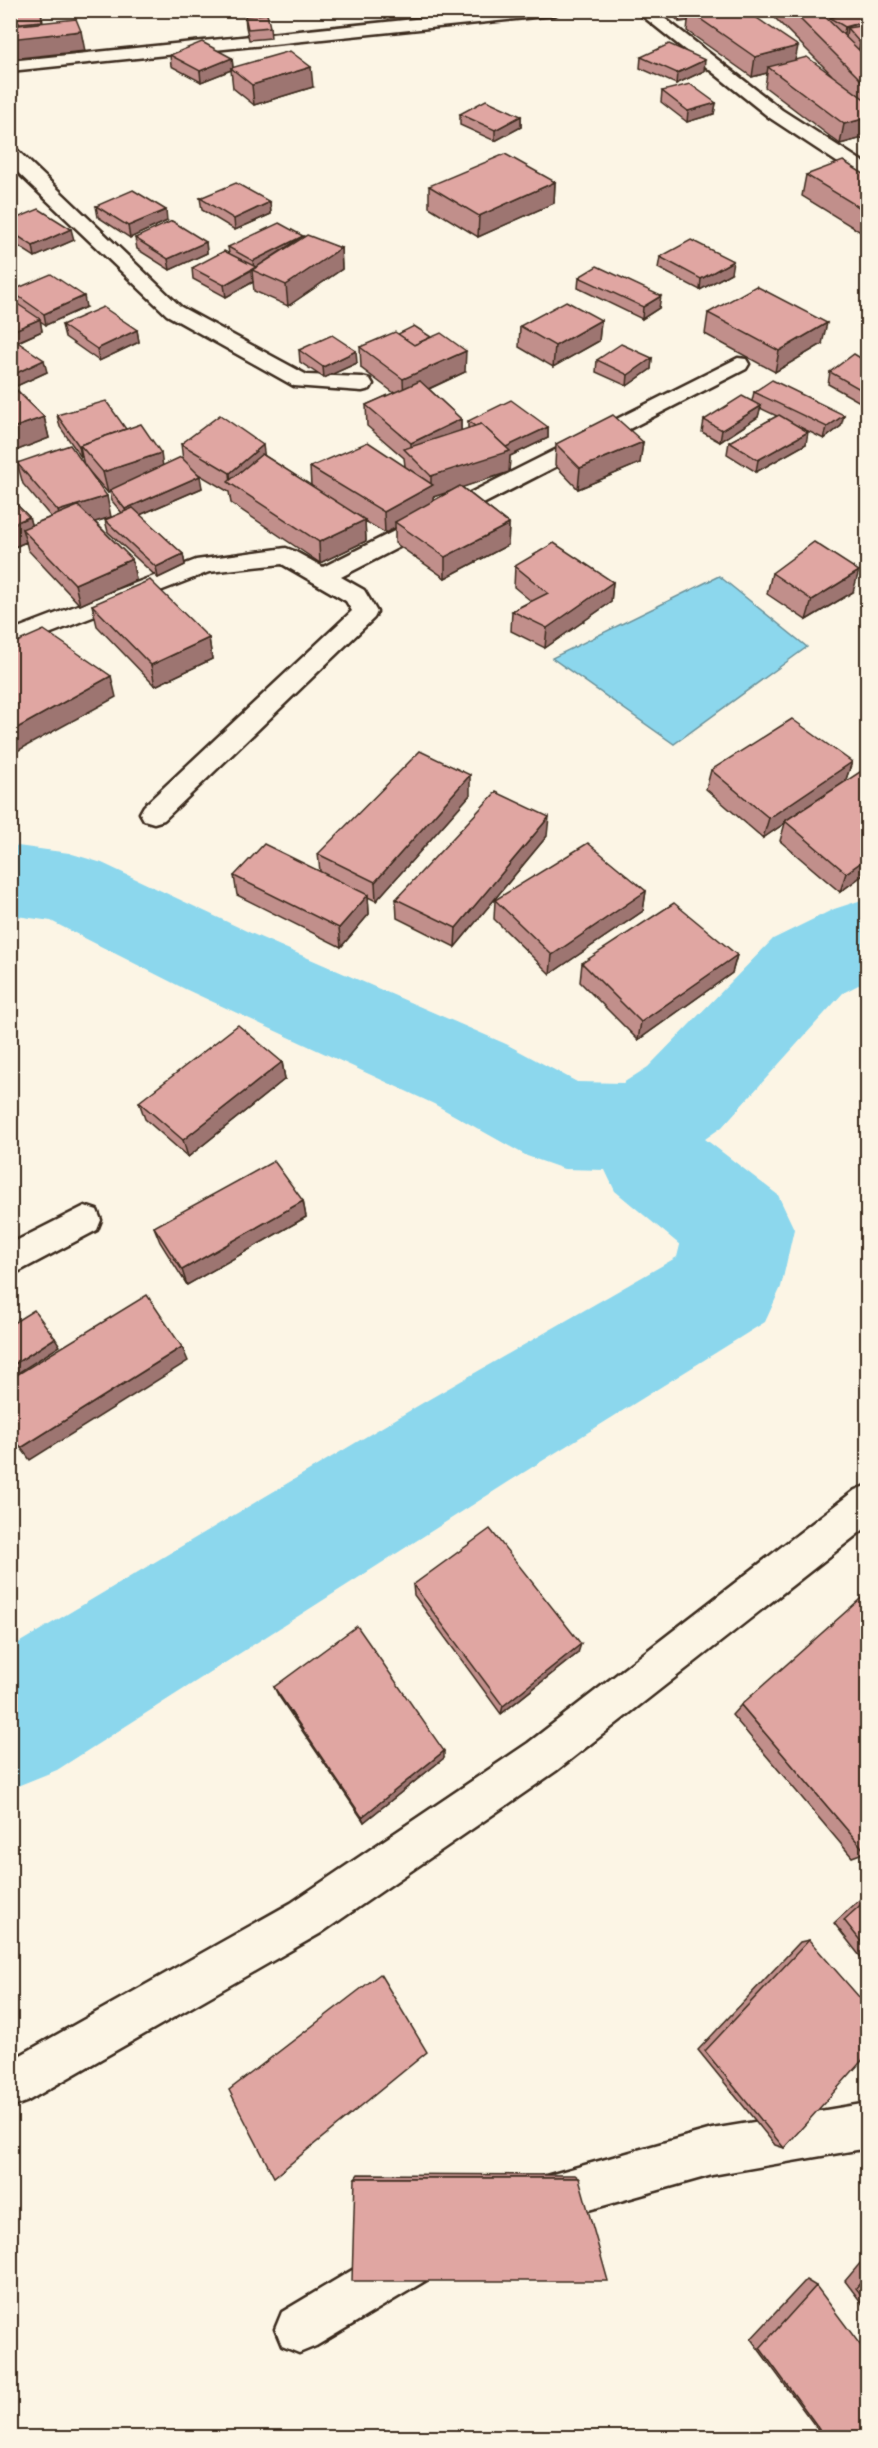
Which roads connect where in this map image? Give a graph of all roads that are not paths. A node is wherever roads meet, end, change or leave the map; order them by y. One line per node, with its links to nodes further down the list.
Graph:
1 (555, 10): 3 (street)
2 (643, 10): 5 (street)
3 (10, 66)
4 (10, 154): 7 (street)
5 (867, 174)
6 (738, 364): 8 (street)
7 (362, 384)
8 (322, 577): 9 (street); 10 (street)
9 (10, 640)
10 (154, 813)
11 (85, 1220): 12 (street)
12 (10, 1261)
13 (867, 1503): 14 (street)
14 (10, 2086)
15 (867, 2125): 16 (street)
16 (502, 2211)
17 (451, 2238): 18 (street)
18 (299, 2329)

